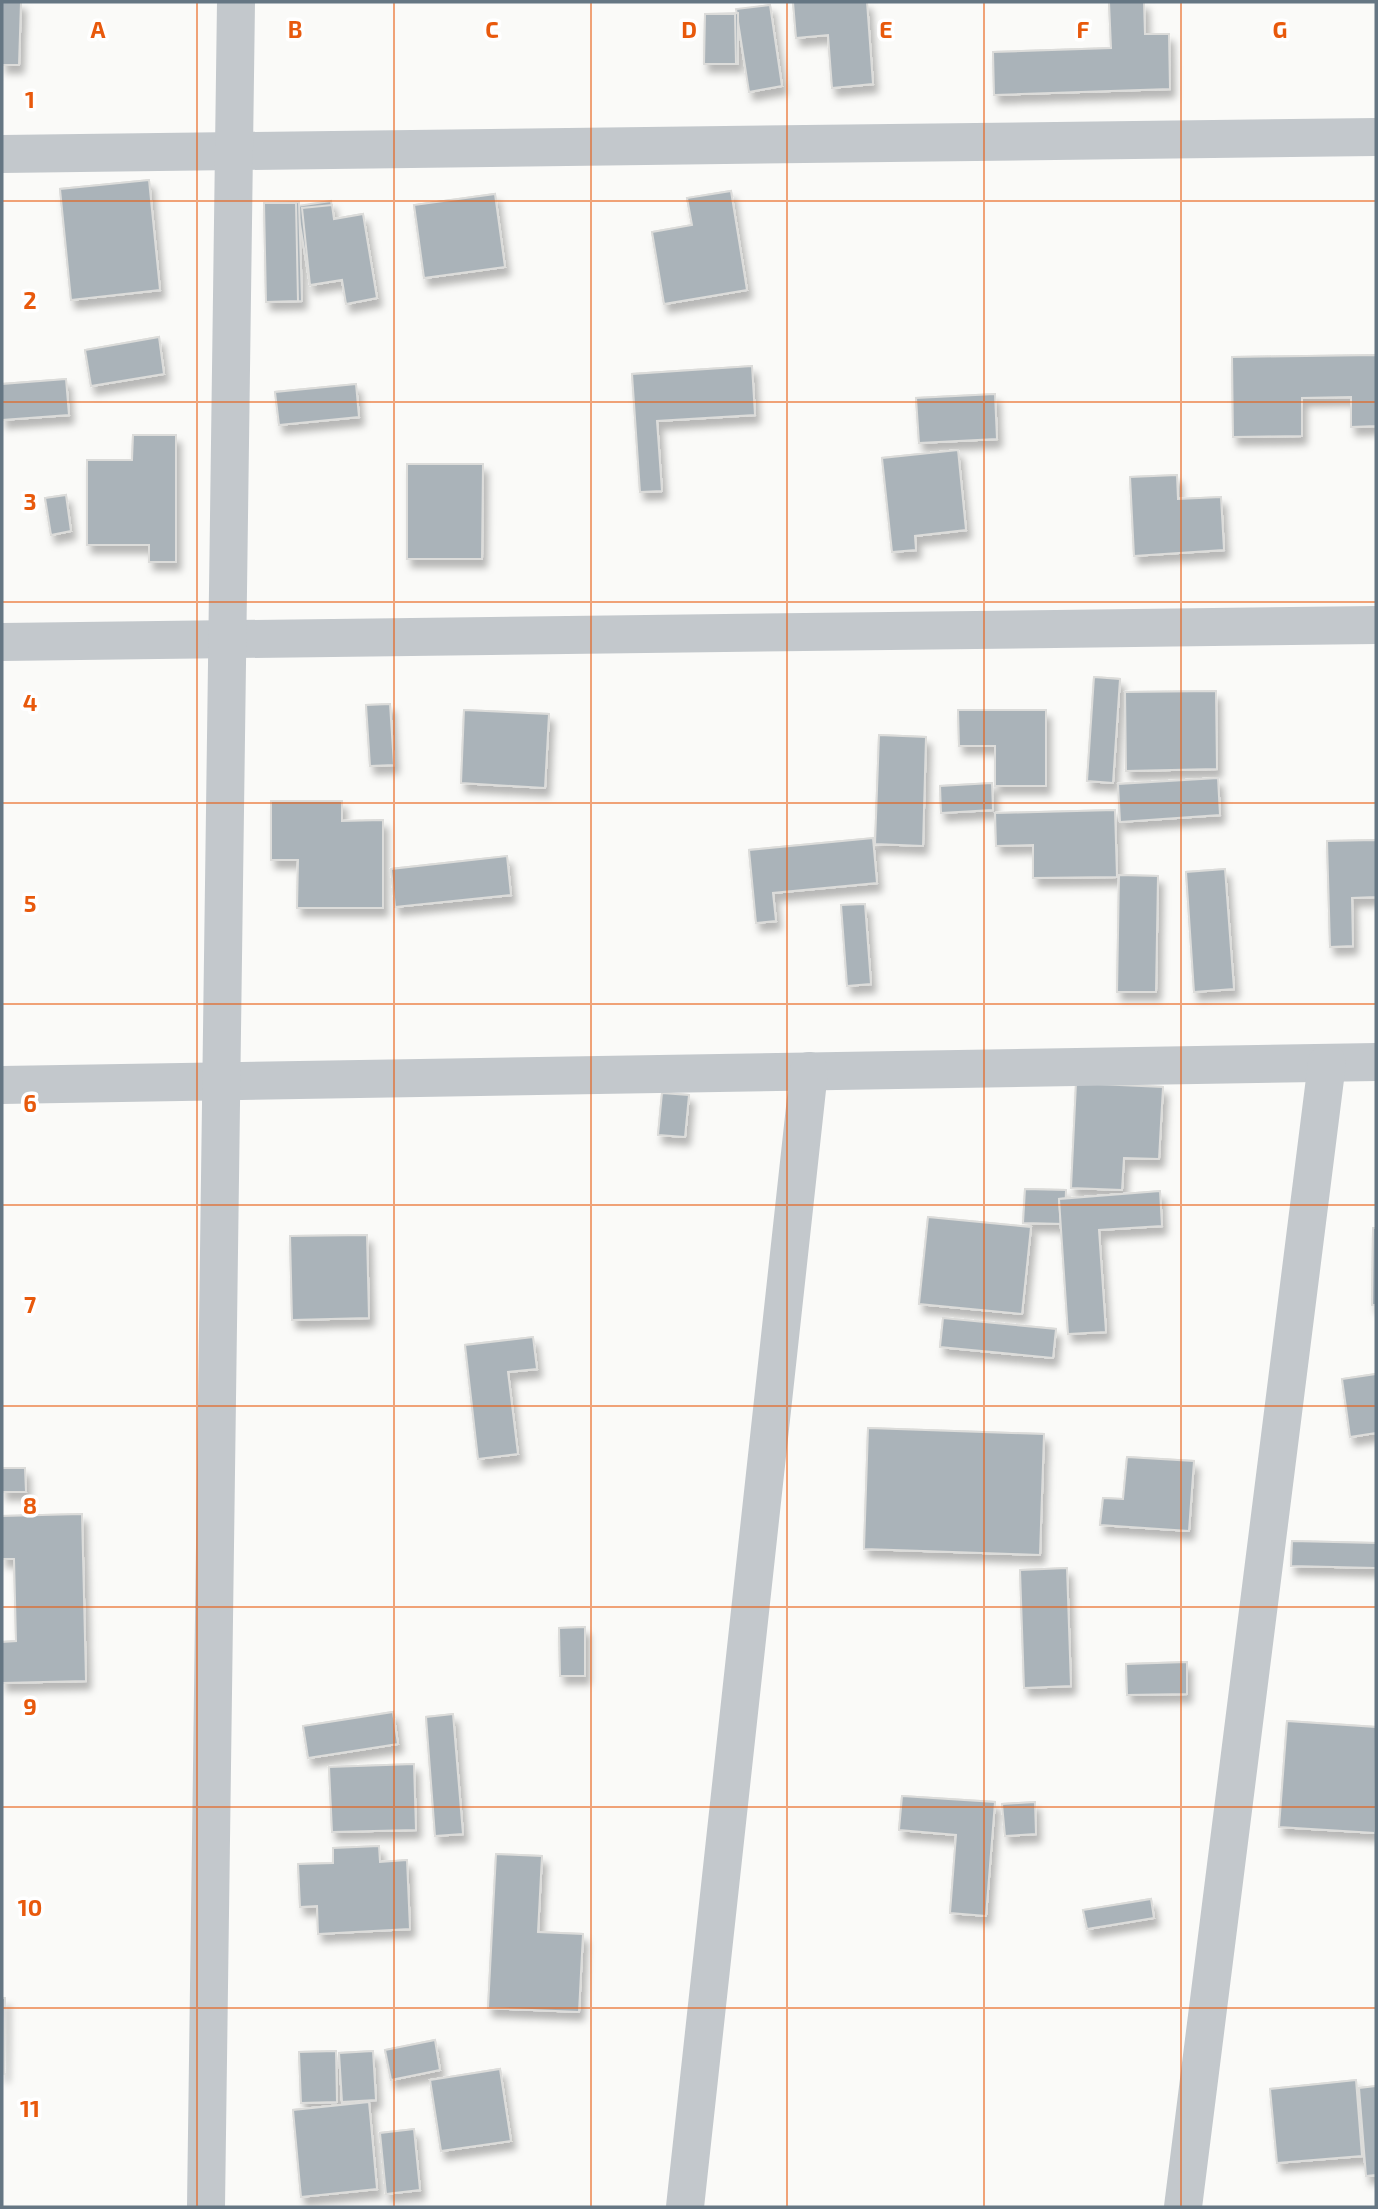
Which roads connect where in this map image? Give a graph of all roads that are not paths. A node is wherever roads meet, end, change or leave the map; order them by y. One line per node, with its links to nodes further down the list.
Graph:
1 (236, 2): 3 (street)
2 (1376, 137): 3 (street)
3 (234, 151): 4 (street); 6 (street)
4 (2, 155)
5 (1376, 625): 6 (street)
6 (226, 639): 7 (street); 11 (street)
7 (2, 642)
8 (1327, 1062): 9 (street); 10 (street); 15 (street)
9 (1376, 1062)
10 (809, 1071): 11 (street); 14 (street)
11 (220, 1081): 12 (street); 13 (street)
12 (2, 1085)
13 (206, 2207)
14 (685, 2207)
15 (1183, 2207)

